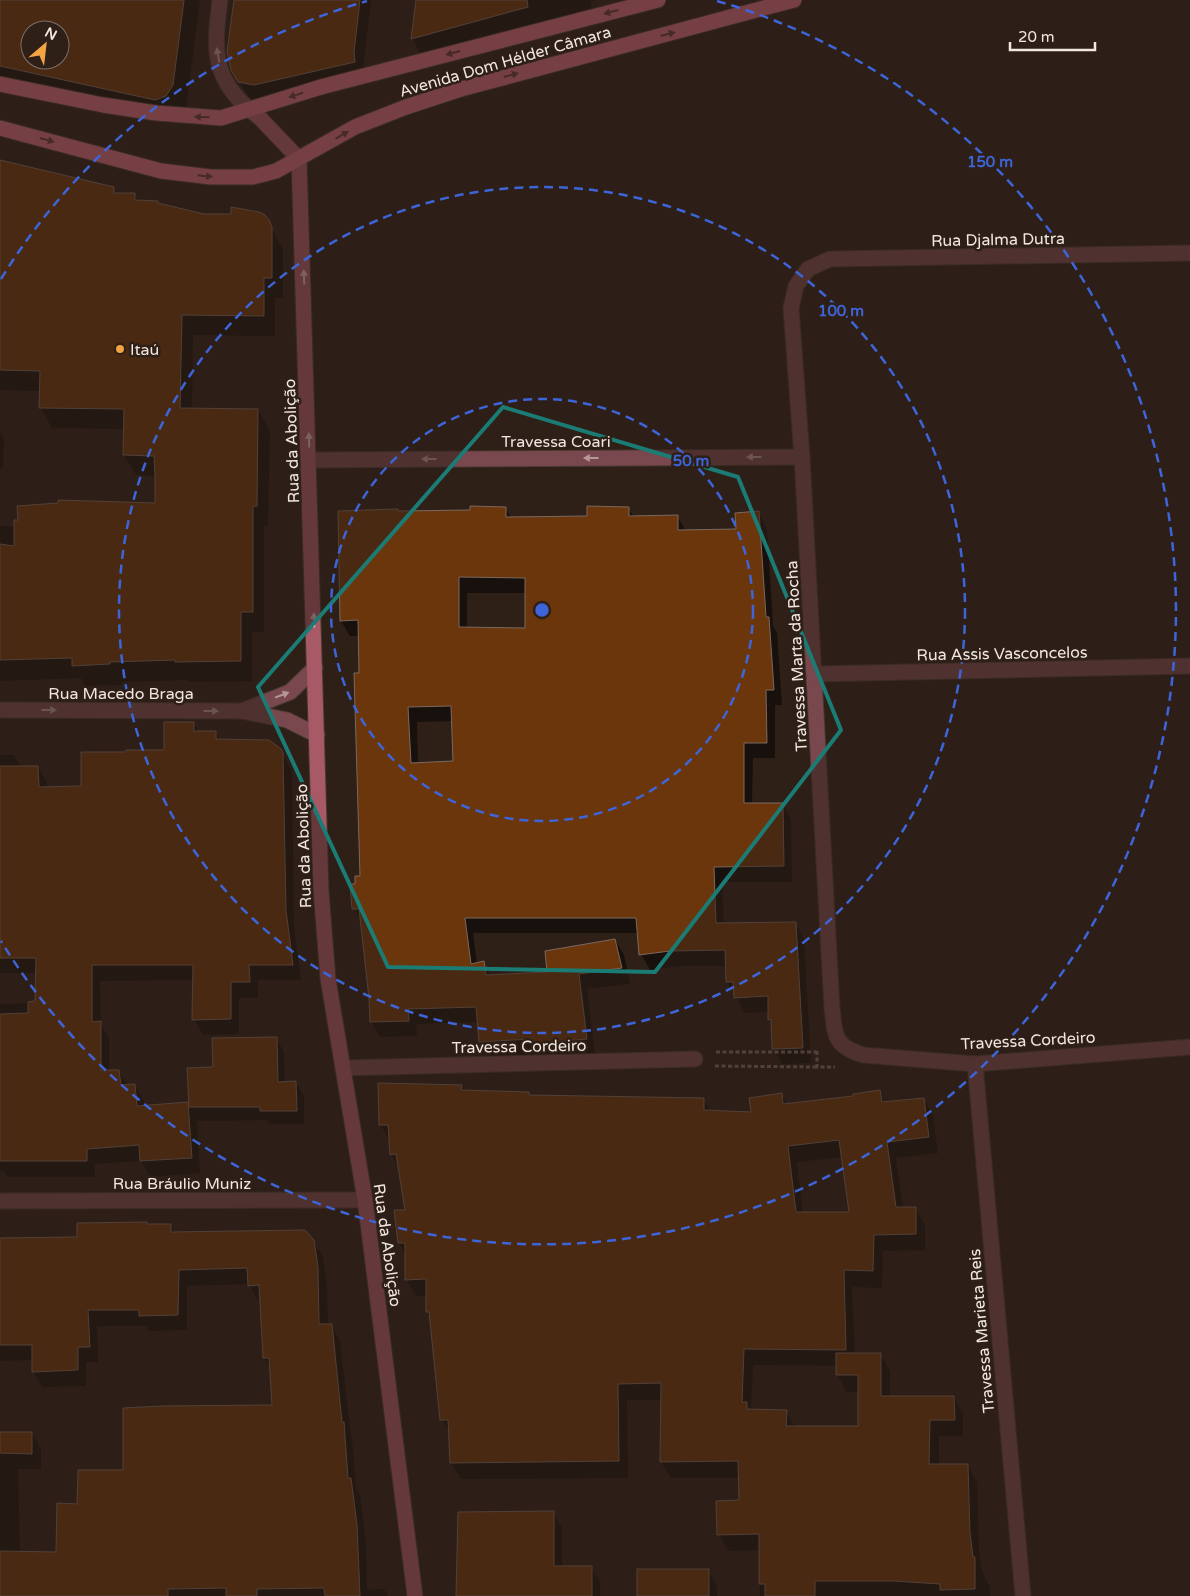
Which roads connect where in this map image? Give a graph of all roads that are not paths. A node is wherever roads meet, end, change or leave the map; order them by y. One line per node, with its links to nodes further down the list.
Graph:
1 (220, 0): 5 (street, one-way to 1)
2 (658, 0): 5 (main road, Avenida Dom Hélder Câmara, one-way to 5)
3 (794, 0): 7 (main road, Avenida Dom Hélder Câmara, one-way to 3)
4 (0, 84): 5 (main road, Avenida Dom Hélder Câmara, one-way to 4)
5 (250, 110): 7 (street)
6 (0, 128): 7 (main road, Avenida Dom Hélder Câmara, one-way to 7)
7 (300, 158): 11 (street, Rua da Abolição, one-way to 7)
8 (1190, 253): 9 (street, Rua Djalma Dutra)
9 (808, 269): 10 (street, Travessa Marta da Rocha)
10 (802, 457): 11 (street, Travessa Coari, one-way to 11); 14 (street, Travessa Marta da Rocha)
11 (310, 460): 13 (street, Rua da Abolição, one-way to 11)
12 (1190, 666): 14 (street, Rua Assis Vasconcelos)
13 (315, 668): 16 (street, Rua Macedo Braga, one-way to 13); 17 (street, Rua da Abolição)
14 (815, 674): 18 (street, Travessa Marta da Rocha)
15 (0, 710): 16 (street, Rua Macedo Braga, one-way to 16)
16 (242, 711): 17 (street, Rua Macedo Braga)
17 (317, 735): 22 (street, Rua da Abolição)
18 (840, 1044): 21 (street, Travessa Cordeiro)
19 (1190, 1047): 21 (street, Travessa Cordeiro)
20 (695, 1059): 22 (street, Travessa Cordeiro)
21 (975, 1064): 26 (street, Travessa Marieta Reis)
22 (343, 1068): 23 (street, Rua da Abolição)
23 (365, 1200): 24 (street, Rua Bráulio Muniz); 25 (street, Rua da Abolição)
24 (0, 1201)
25 (415, 1596)
26 (1023, 1596)

